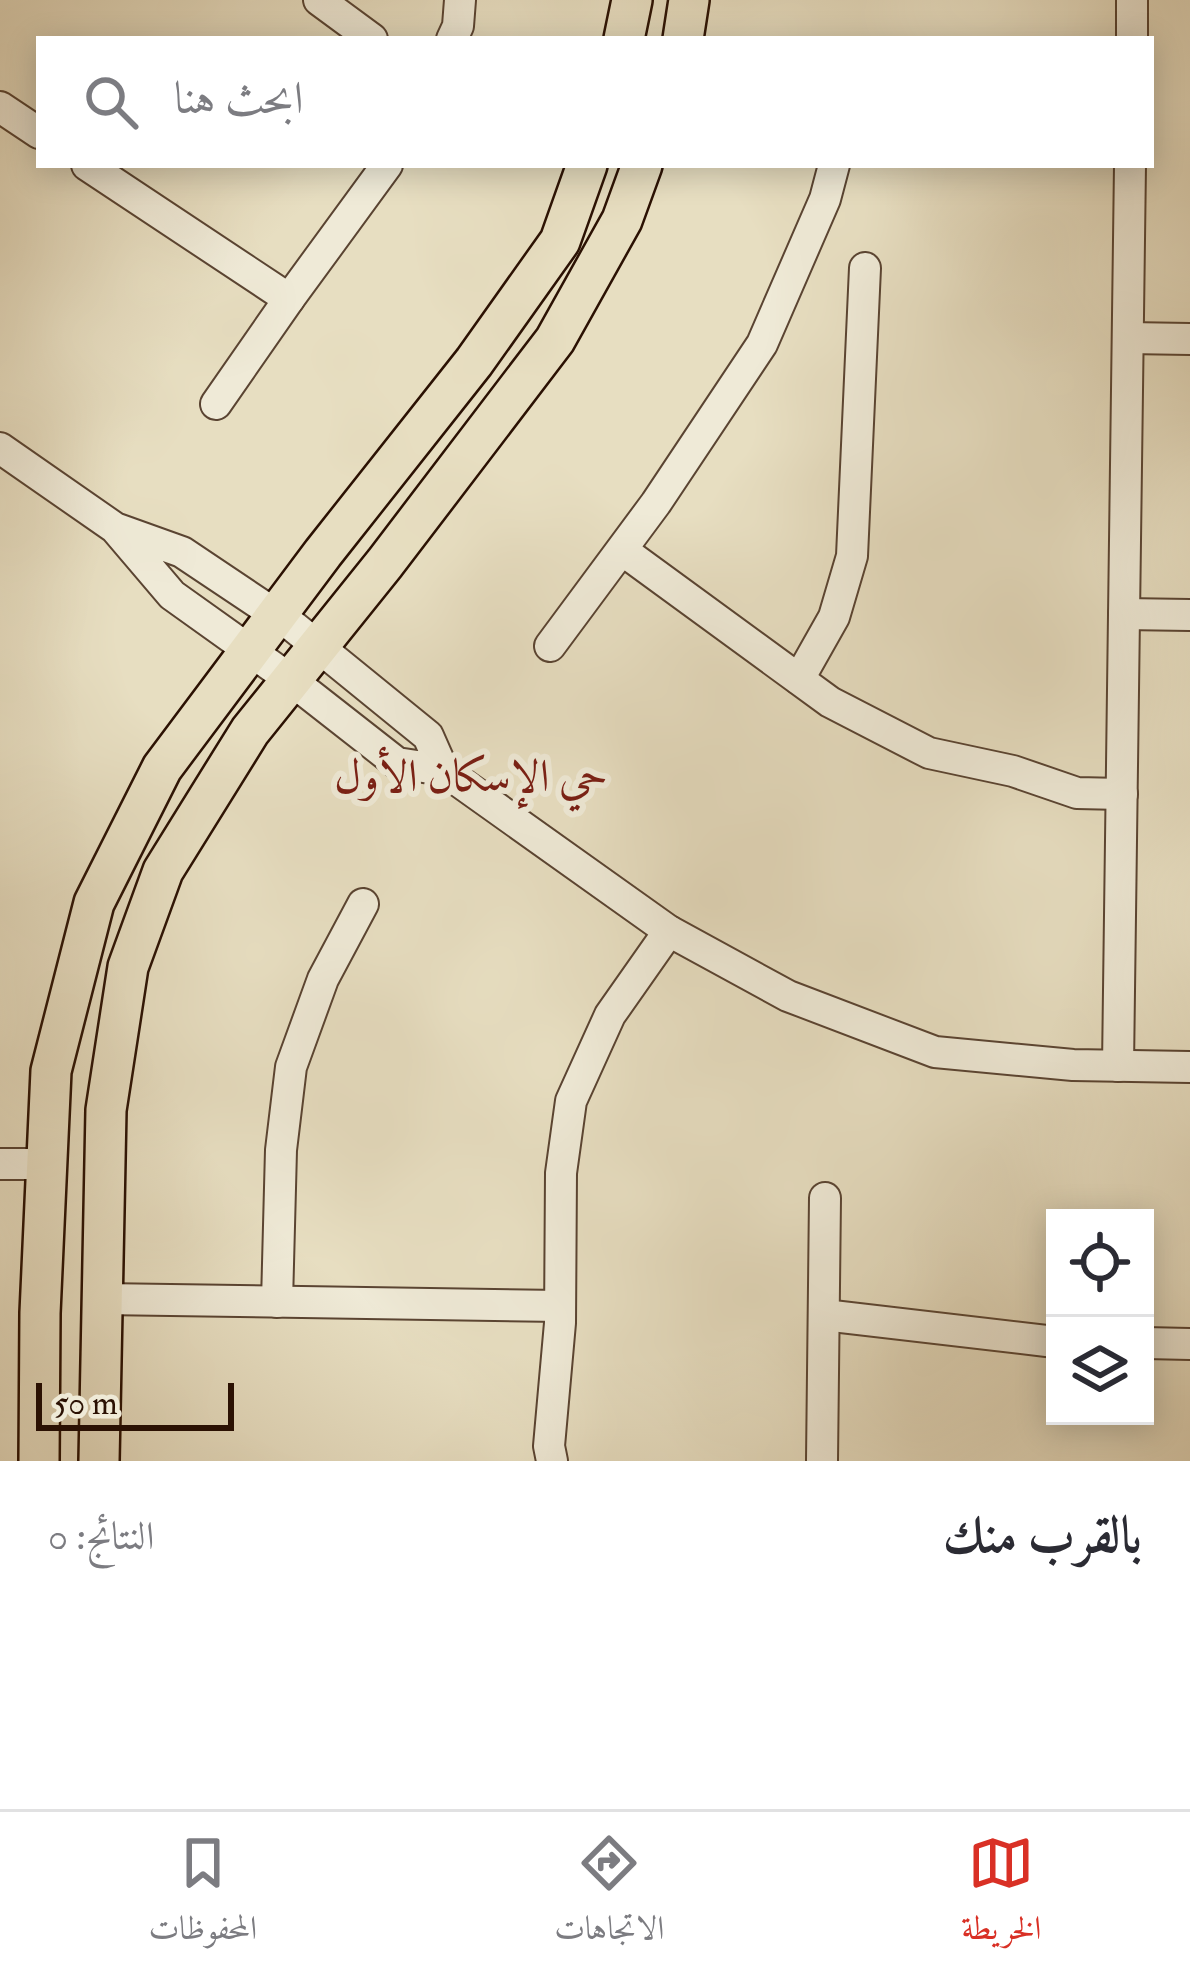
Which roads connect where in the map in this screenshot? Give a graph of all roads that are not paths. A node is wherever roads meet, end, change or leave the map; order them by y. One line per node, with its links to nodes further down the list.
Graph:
1 (319, 0): 6 (street)
2 (460, 0): 7 (street)
3 (632, 0): 8 (main road)
4 (689, 0): 9 (main road)
5 (1132, 0): 10 (street)
6 (368, 36)
7 (453, 36)
8 (625, 36)
9 (683, 36)
10 (1132, 36)
11 (0, 107): 12 (street)
12 (36, 131)
13 (92, 168): 20 (street)
14 (385, 168): 20 (street)
15 (586, 168): 28 (main road)
16 (641, 168): 31 (main road)
17 (833, 168): 26 (street)
18 (1130, 168): 21 (street)
19 (865, 268): 33 (street)
20 (289, 299): 23 (street)
21 (1128, 338): 22 (street); 27 (street)
22 (1190, 339)
23 (216, 404)
24 (0, 448): 25 (street)
25 (116, 528): 28 (street); 32 (street)
26 (622, 550): 30 (street); 33 (street)
27 (1124, 614): 29 (street); 36 (street)
28 (277, 615): 31 (street); 32 (main road)
29 (1190, 615)
30 (550, 646)
31 (317, 647): 34 (main road); 35 (street)
32 (250, 651): 34 (street); 42 (main road)
33 (799, 679): 36 (street)
34 (291, 680): 35 (street); 44 (main road)
35 (443, 770): 38 (street)
36 (1122, 794): 39 (street)
37 (363, 904): 45 (street)
38 (669, 931): 39 (street); 46 (street)
39 (1118, 1066): 40 (street)
40 (1190, 1067)
41 (0, 1164): 42 (street)
42 (47, 1164): 51 (main road)
43 (826, 1198): 47 (street)
44 (102, 1299): 45 (street); 52 (main road)
45 (277, 1302): 46 (street)
46 (560, 1306): 53 (street)
47 (824, 1315): 48 (street); 54 (street)
48 (1046, 1341)
49 (1154, 1343): 50 (street)
50 (1190, 1343)
51 (39, 1461)
52 (99, 1461)
53 (552, 1461)
54 (823, 1461)

